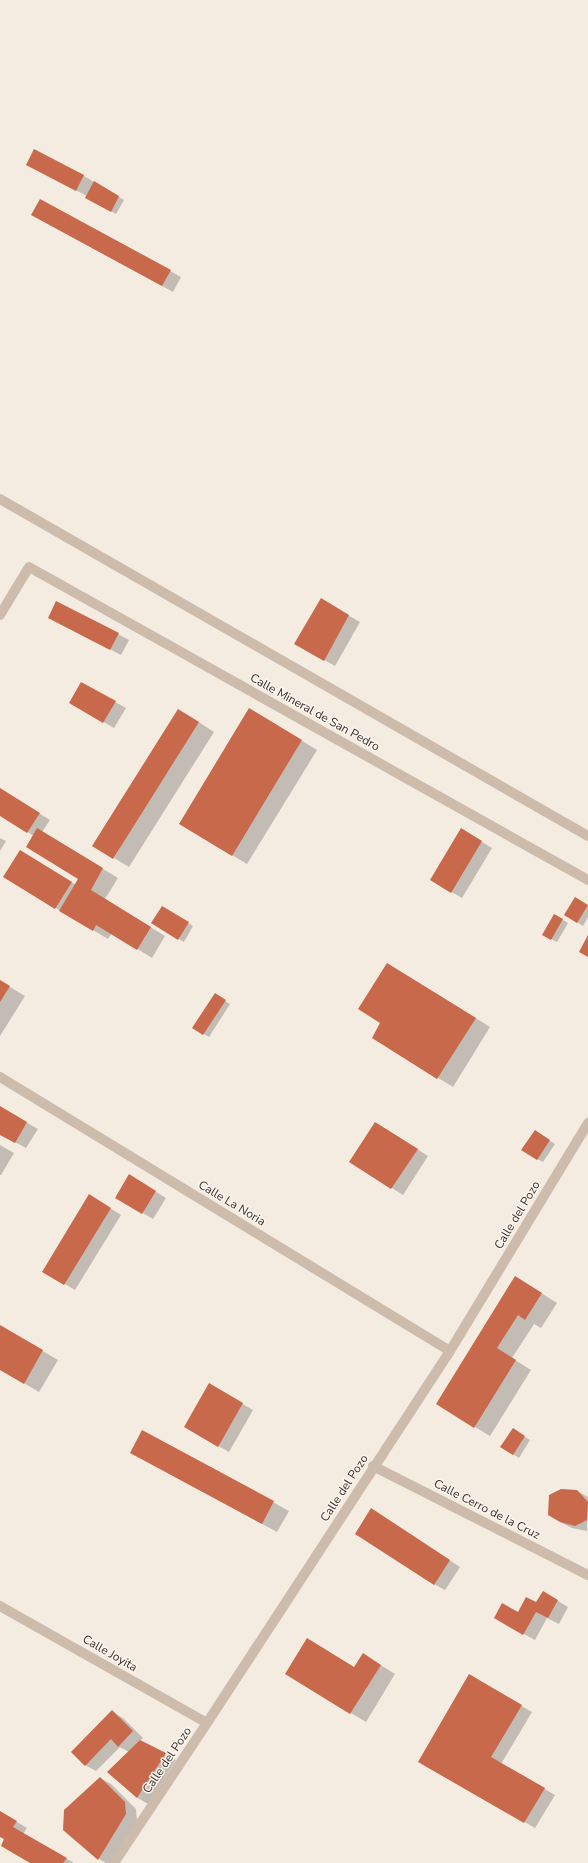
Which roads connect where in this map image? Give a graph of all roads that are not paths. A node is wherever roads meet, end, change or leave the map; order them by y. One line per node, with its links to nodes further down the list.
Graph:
1 (0, 499): 3 (street)
2 (0, 615): 4 (street, Calle Mineral de San Pedro)
3 (588, 836)
4 (588, 880)
5 (0, 1077): 7 (street, Calle La Noria)
6 (588, 1123): 7 (street, Calle del Pozo)
7 (450, 1351): 8 (street, Calle del Pozo)
8 (374, 1466): 9 (street, Calle Cerro de la Cruz); 11 (street, Calle del Pozo)
9 (588, 1575)
10 (0, 1606): 11 (street, Calle Joyita)
11 (207, 1724): 12 (street, Calle del Pozo)
12 (114, 1863)

